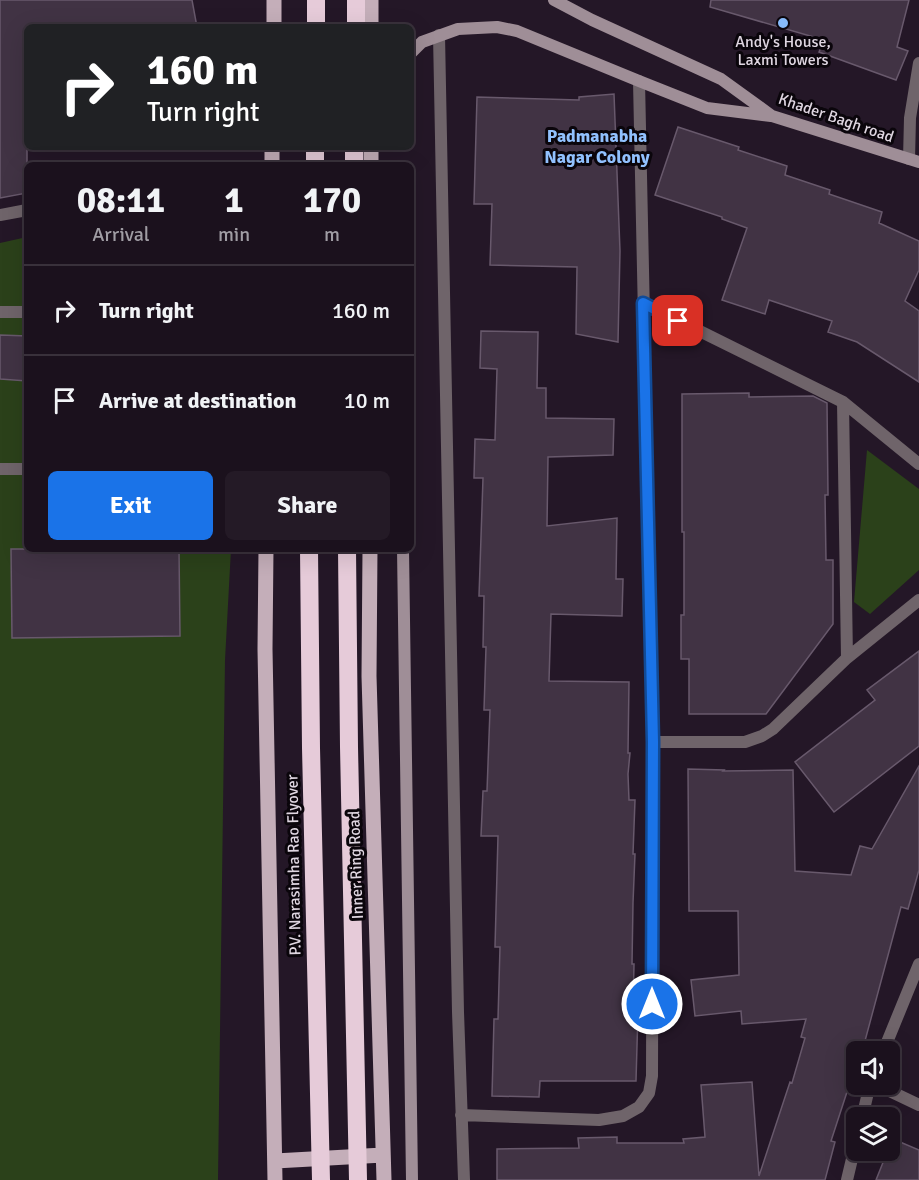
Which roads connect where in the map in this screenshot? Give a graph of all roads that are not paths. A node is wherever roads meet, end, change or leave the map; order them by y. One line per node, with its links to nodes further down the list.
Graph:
1 (274, 0): 6 (main road)
2 (316, 0): 7 (highway)
3 (356, 0): 8 (highway)
4 (371, 0): 9 (main road)
5 (554, 0): 14 (street, Khader Bagh road)
6 (274, 24)
7 (316, 24)
8 (356, 24)
9 (370, 24)
10 (439, 35): 11 (street); 13 (street); 37 (street)
11 (414, 50)
12 (919, 63): 15 (street)
13 (639, 81): 14 (street); 18 (street)
14 (772, 116): 15 (street, Khader Bagh road)
15 (914, 161)
16 (24, 211): 17 (street)
17 (0, 215)
18 (643, 303): 21 (street); 32 (street)
19 (0, 312): 20 (street)
20 (24, 312)
21 (843, 402): 22 (street); 31 (street)
22 (919, 464)
23 (0, 469): 24 (street)
24 (24, 469)
25 (266, 552): 39 (main road)
26 (309, 552): 42 (highway, P.V. Narasimha Rao Flyover)
27 (347, 552): 43 (highway)
28 (370, 552): 38 (main road, Inner Ring Road)
29 (403, 552): 45 (street)
30 (919, 600): 31 (street)
31 (847, 658): 32 (street)
32 (653, 742): 37 (street)
33 (919, 964): 34 (street)
34 (888, 1041)
35 (898, 1095): 36 (street)
36 (919, 1105)
37 (461, 1115): 46 (street)
38 (383, 1155): 39 (main road); 44 (main road, Inner Ring Road)
39 (275, 1161): 41 (main road)
40 (852, 1161): 47 (street)
41 (276, 1180)
42 (321, 1180)
43 (358, 1180)
44 (384, 1180)
45 (412, 1180)
46 (464, 1180)
47 (848, 1180)

